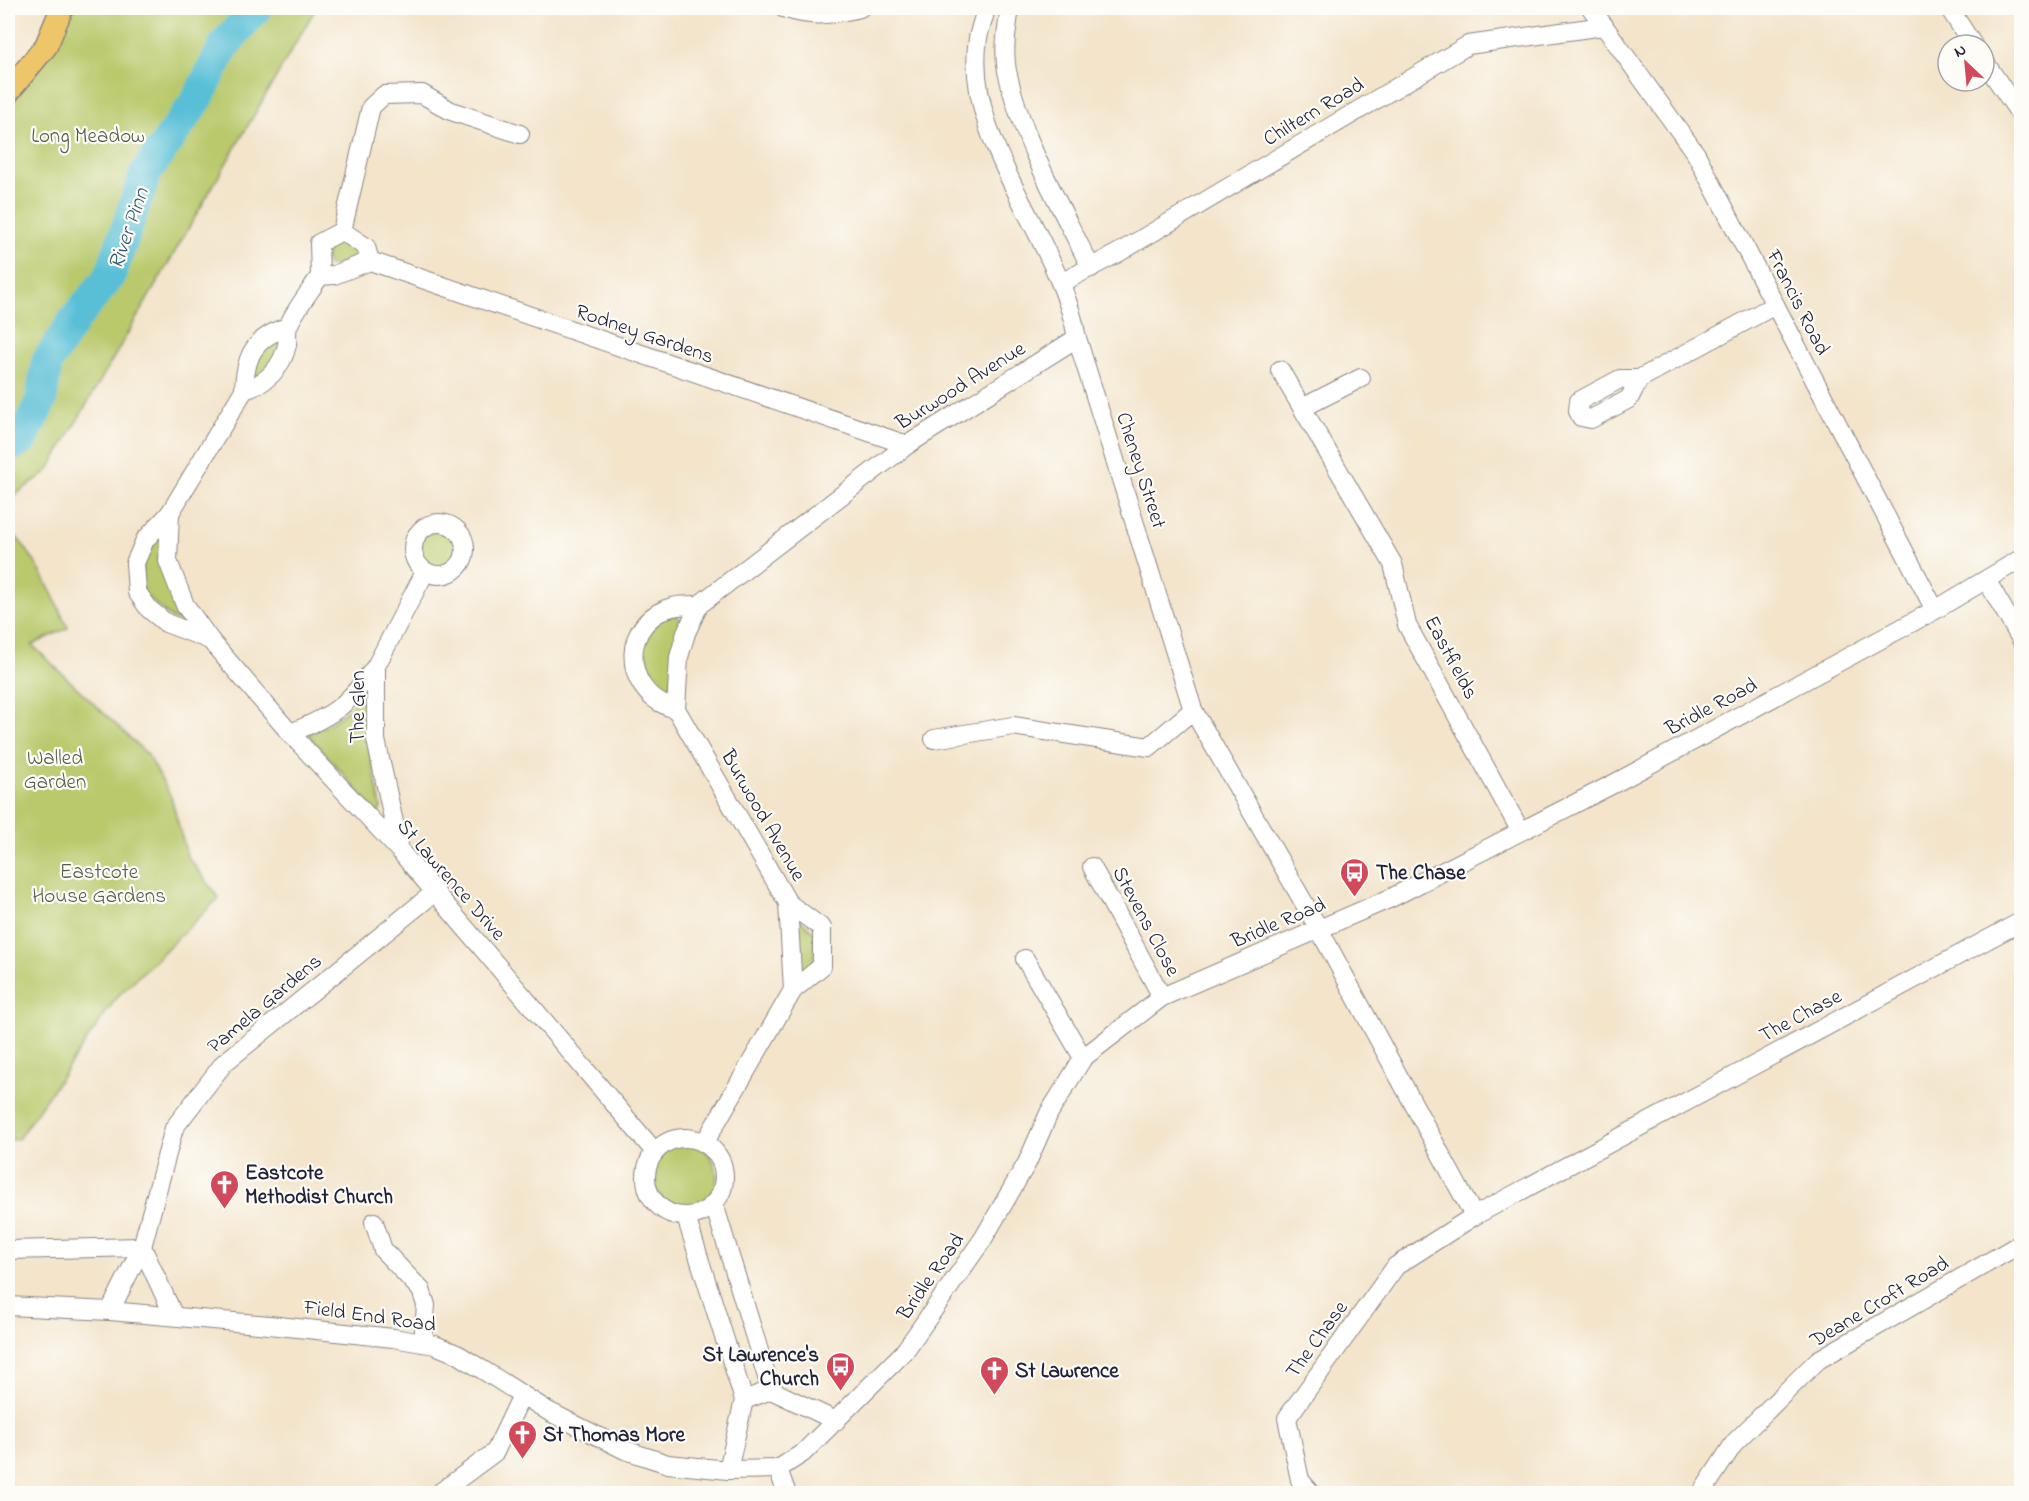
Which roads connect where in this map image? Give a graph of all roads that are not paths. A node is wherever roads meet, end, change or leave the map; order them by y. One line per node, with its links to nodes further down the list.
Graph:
1 (62, 8): 11 (main road)
2 (783, 8): 3 (street)
3 (860, 8)
4 (986, 8): 18 (street, Cheney Street)
5 (1010, 8): 16 (street)
6 (1591, 8): 8 (street, Francis Road)
7 (1948, 8): 9 (street)
8 (1605, 26): 16 (street, Chiltern Road); 19 (street, Francis Road)
9 (1965, 33)
10 (1996, 79): 12 (street)
11 (8, 92)
12 (2022, 117)
13 (520, 134): 14 (street)
14 (342, 231): 15 (street); 17 (street)
15 (370, 261): 17 (street); 27 (street, Rodney Gardens)
16 (1091, 268): 18 (street, Chiltern Road)
17 (320, 276): 20 (street)
18 (1061, 283): 21 (street, Cheney Street)
19 (1775, 305): 24 (street); 33 (street, Francis Road)
20 (287, 327): 25 (street); 25 (street)
21 (1077, 338): 27 (street, Burwood Avenue); 38 (street, Cheney Street)
22 (1280, 370): 26 (street, Eastfields)
23 (1361, 378): 26 (street)
24 (1639, 379)
25 (244, 390): 28 (street)
26 (1304, 407): 41 (street, Eastfields)
27 (907, 445): 32 (street, Burwood Avenue)
28 (170, 513): 34 (street, St Lawrence Drive); 34 (street, St Lawrence Drive)
29 (2022, 558): 31 (street, Bridle Road)
30 (425, 572): 36 (street, The Glen)
31 (1987, 580): 33 (street, Bridle Road); 35 (street)
32 (699, 605): 37 (street, Burwood Avenue); 37 (street)
33 (1935, 610): 41 (street, Bridle Road)
34 (210, 640): 39 (street, St Lawrence Drive)
35 (2022, 641)
36 (376, 666): 39 (street); 42 (street, The Glen)
37 (676, 709): 45 (street, Burwood Avenue)
38 (1193, 710): 40 (street); 47 (street, Cheney Street)
39 (291, 733): 42 (street, St Lawrence Drive)
40 (934, 739)
41 (1521, 830): 47 (street, Bridle Road)
42 (400, 851): 44 (street, St Lawrence Drive)
43 (1092, 867): 50 (street, Stevens Close)
44 (435, 892): 53 (street, St Lawrence Drive); 59 (street, Pamela Gardens)
45 (788, 903): 49 (street, Burwood Avenue); 49 (street)
46 (2022, 921): 56 (street, The Chase)
47 (1318, 929): 50 (street, Bridle Road); 56 (street)
48 (1026, 959): 51 (street)
49 (792, 990): 52 (street)
50 (1162, 996): 51 (street, Bridle Road)
51 (1083, 1058): 68 (street, Bridle Road)
52 (705, 1142): 53 (street); 54 (street)
53 (655, 1152): 55 (street)
54 (714, 1204): 55 (street); 65 (street)
55 (686, 1216): 67 (street)
56 (1474, 1216): 73 (street, The Chase)
57 (374, 1222): 64 (street)
58 (2022, 1243): 74 (street, Deane Croft Road)
59 (142, 1247): 60 (street); 62 (street, Pamela Gardens); 63 (street)
60 (8, 1250)
61 (8, 1306): 62 (street, Field End Road)
62 (110, 1311): 63 (street, Field End Road)
63 (174, 1316): 64 (street, Field End Road)
64 (423, 1343): 66 (street, Field End Road)
65 (771, 1390): 67 (street); 68 (street)
66 (522, 1395): 70 (street, Field End Road); 71 (street)
67 (744, 1400): 70 (street)
68 (836, 1421): 69 (street, Bridle Road)
69 (778, 1469): 70 (street, Field End Road); 72 (street)
70 (728, 1470)
71 (438, 1494)
72 (787, 1494)
73 (1312, 1494)
74 (1701, 1494)

